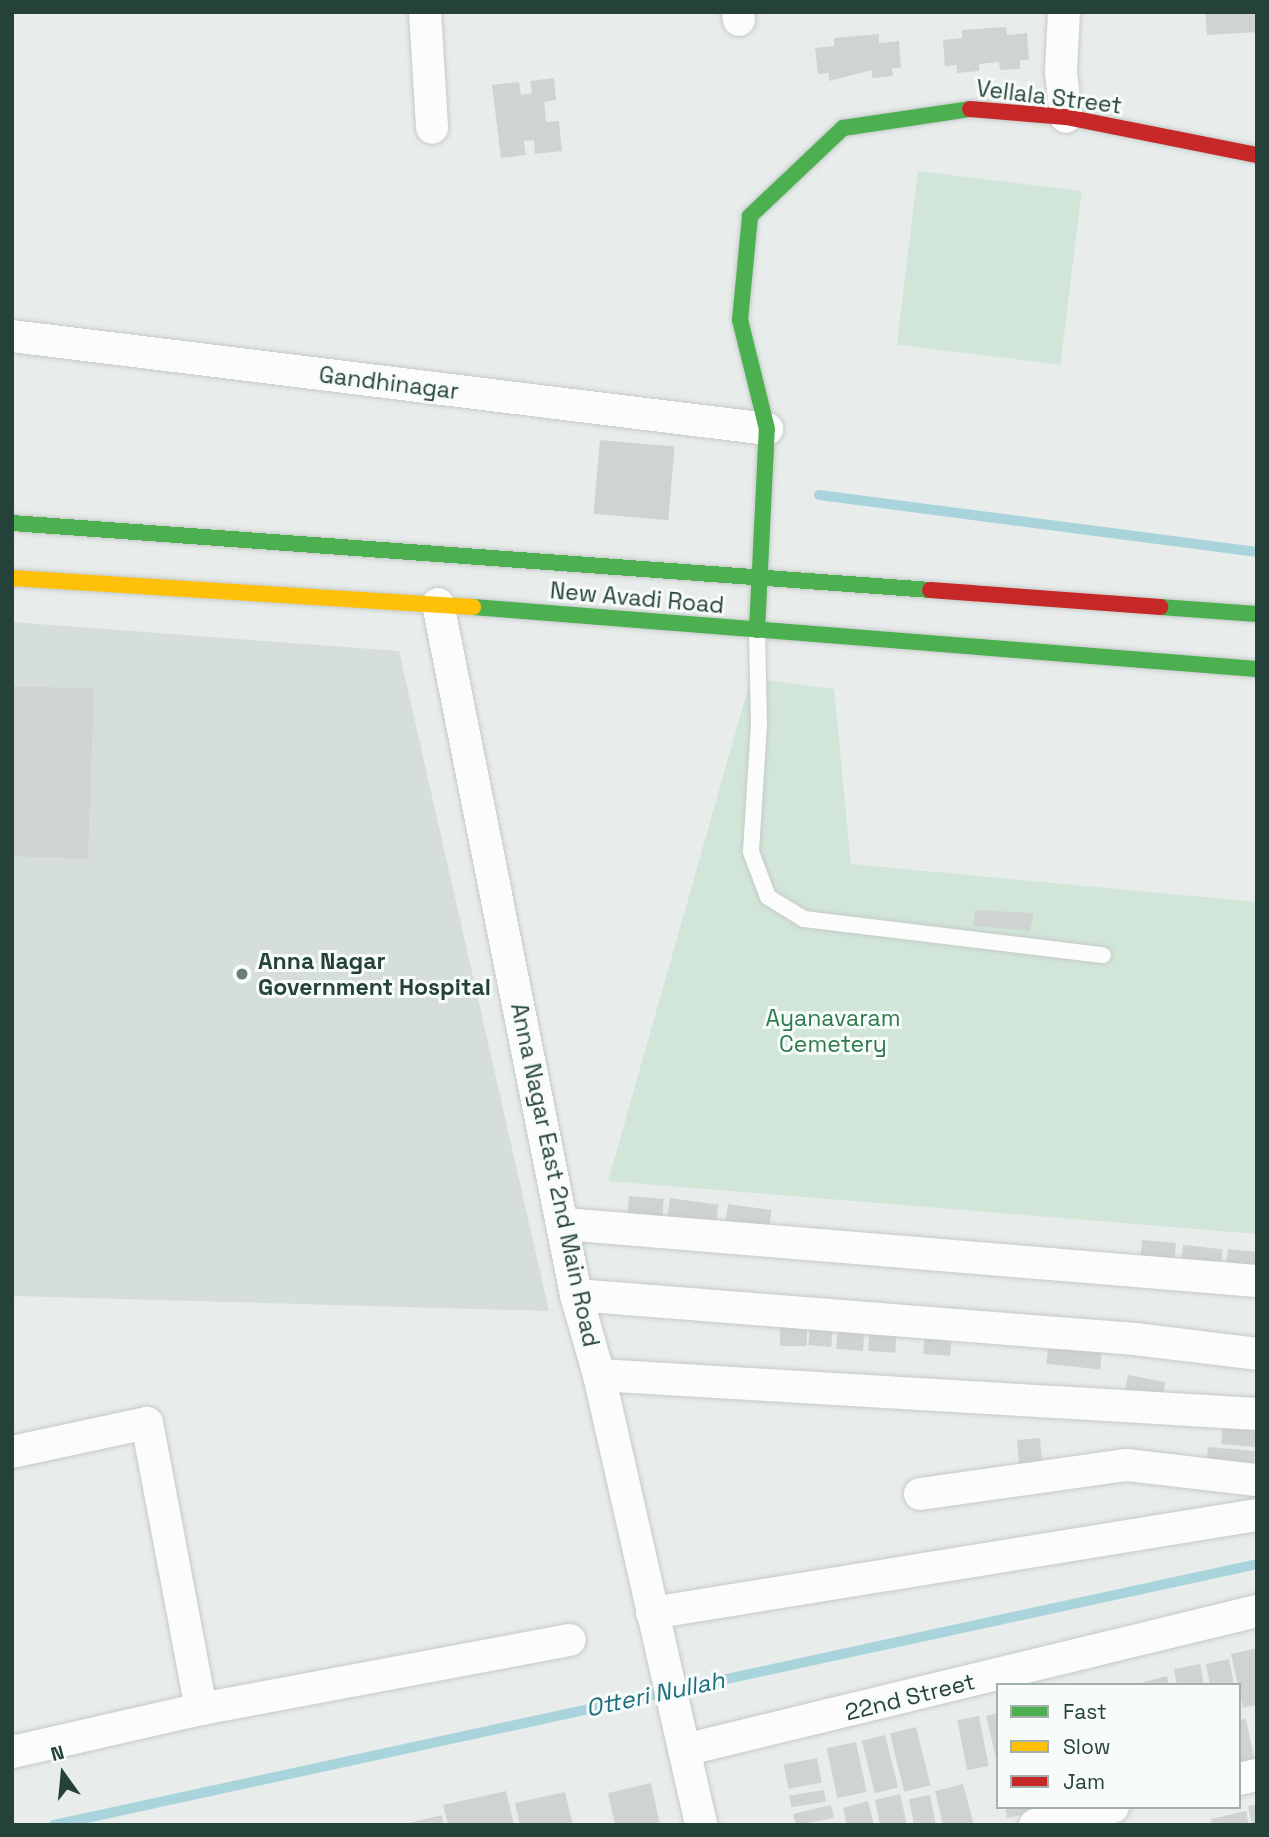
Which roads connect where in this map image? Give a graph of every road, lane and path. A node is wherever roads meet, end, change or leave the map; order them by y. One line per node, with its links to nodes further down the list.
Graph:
1 (425, 12): 4 (street)
2 (1064, 12): 3 (street)
3 (1066, 117): 5 (main road, Vellala Street); 7 (main road, Vellala Street)
4 (432, 128)
5 (1257, 155)
6 (12, 336): 7 (street, Gandhinagar)
7 (767, 429): 9 (main road, Vellala Street)
8 (12, 523): 9 (main road, New Avadi Road)
9 (757, 576): 12 (main road, New Avadi Road); 13 (main road, Vellala Street)
10 (12, 578): 11 (main road, New Avadi Road)
11 (438, 604): 13 (main road, New Avadi Road); 16 (street, Anna Nagar East 2nd Main Road)
12 (1257, 614)
13 (757, 630): 14 (main road, New Avadi Road); 15 (lane)
14 (1257, 669)
15 (1103, 955)
16 (564, 1224): 17 (street); 18 (street, Anna Nagar East 2nd Main Road)
17 (1257, 1281)
18 (576, 1295): 19 (street); 20 (street, Anna Nagar East 2nd Main Road)
19 (1257, 1354)
20 (599, 1375): 21 (street); 27 (street, Anna Nagar East 2nd Main Road)
21 (1257, 1414)
22 (12, 1452): 29 (street)
23 (1257, 1480): 24 (street)
24 (920, 1494)
25 (1257, 1515): 27 (street)
26 (1257, 1611): 30 (street, 22nd Street)
27 (652, 1613): 30 (street, Anna Nagar East 2nd Main Road)
28 (570, 1640): 29 (street)
29 (201, 1709): 31 (street)
30 (684, 1750): 33 (street, Anna Nagar East 2nd Main Road)
31 (12, 1752)
32 (1104, 1809): 34 (street)
33 (701, 1825)
34 (1035, 1825)

